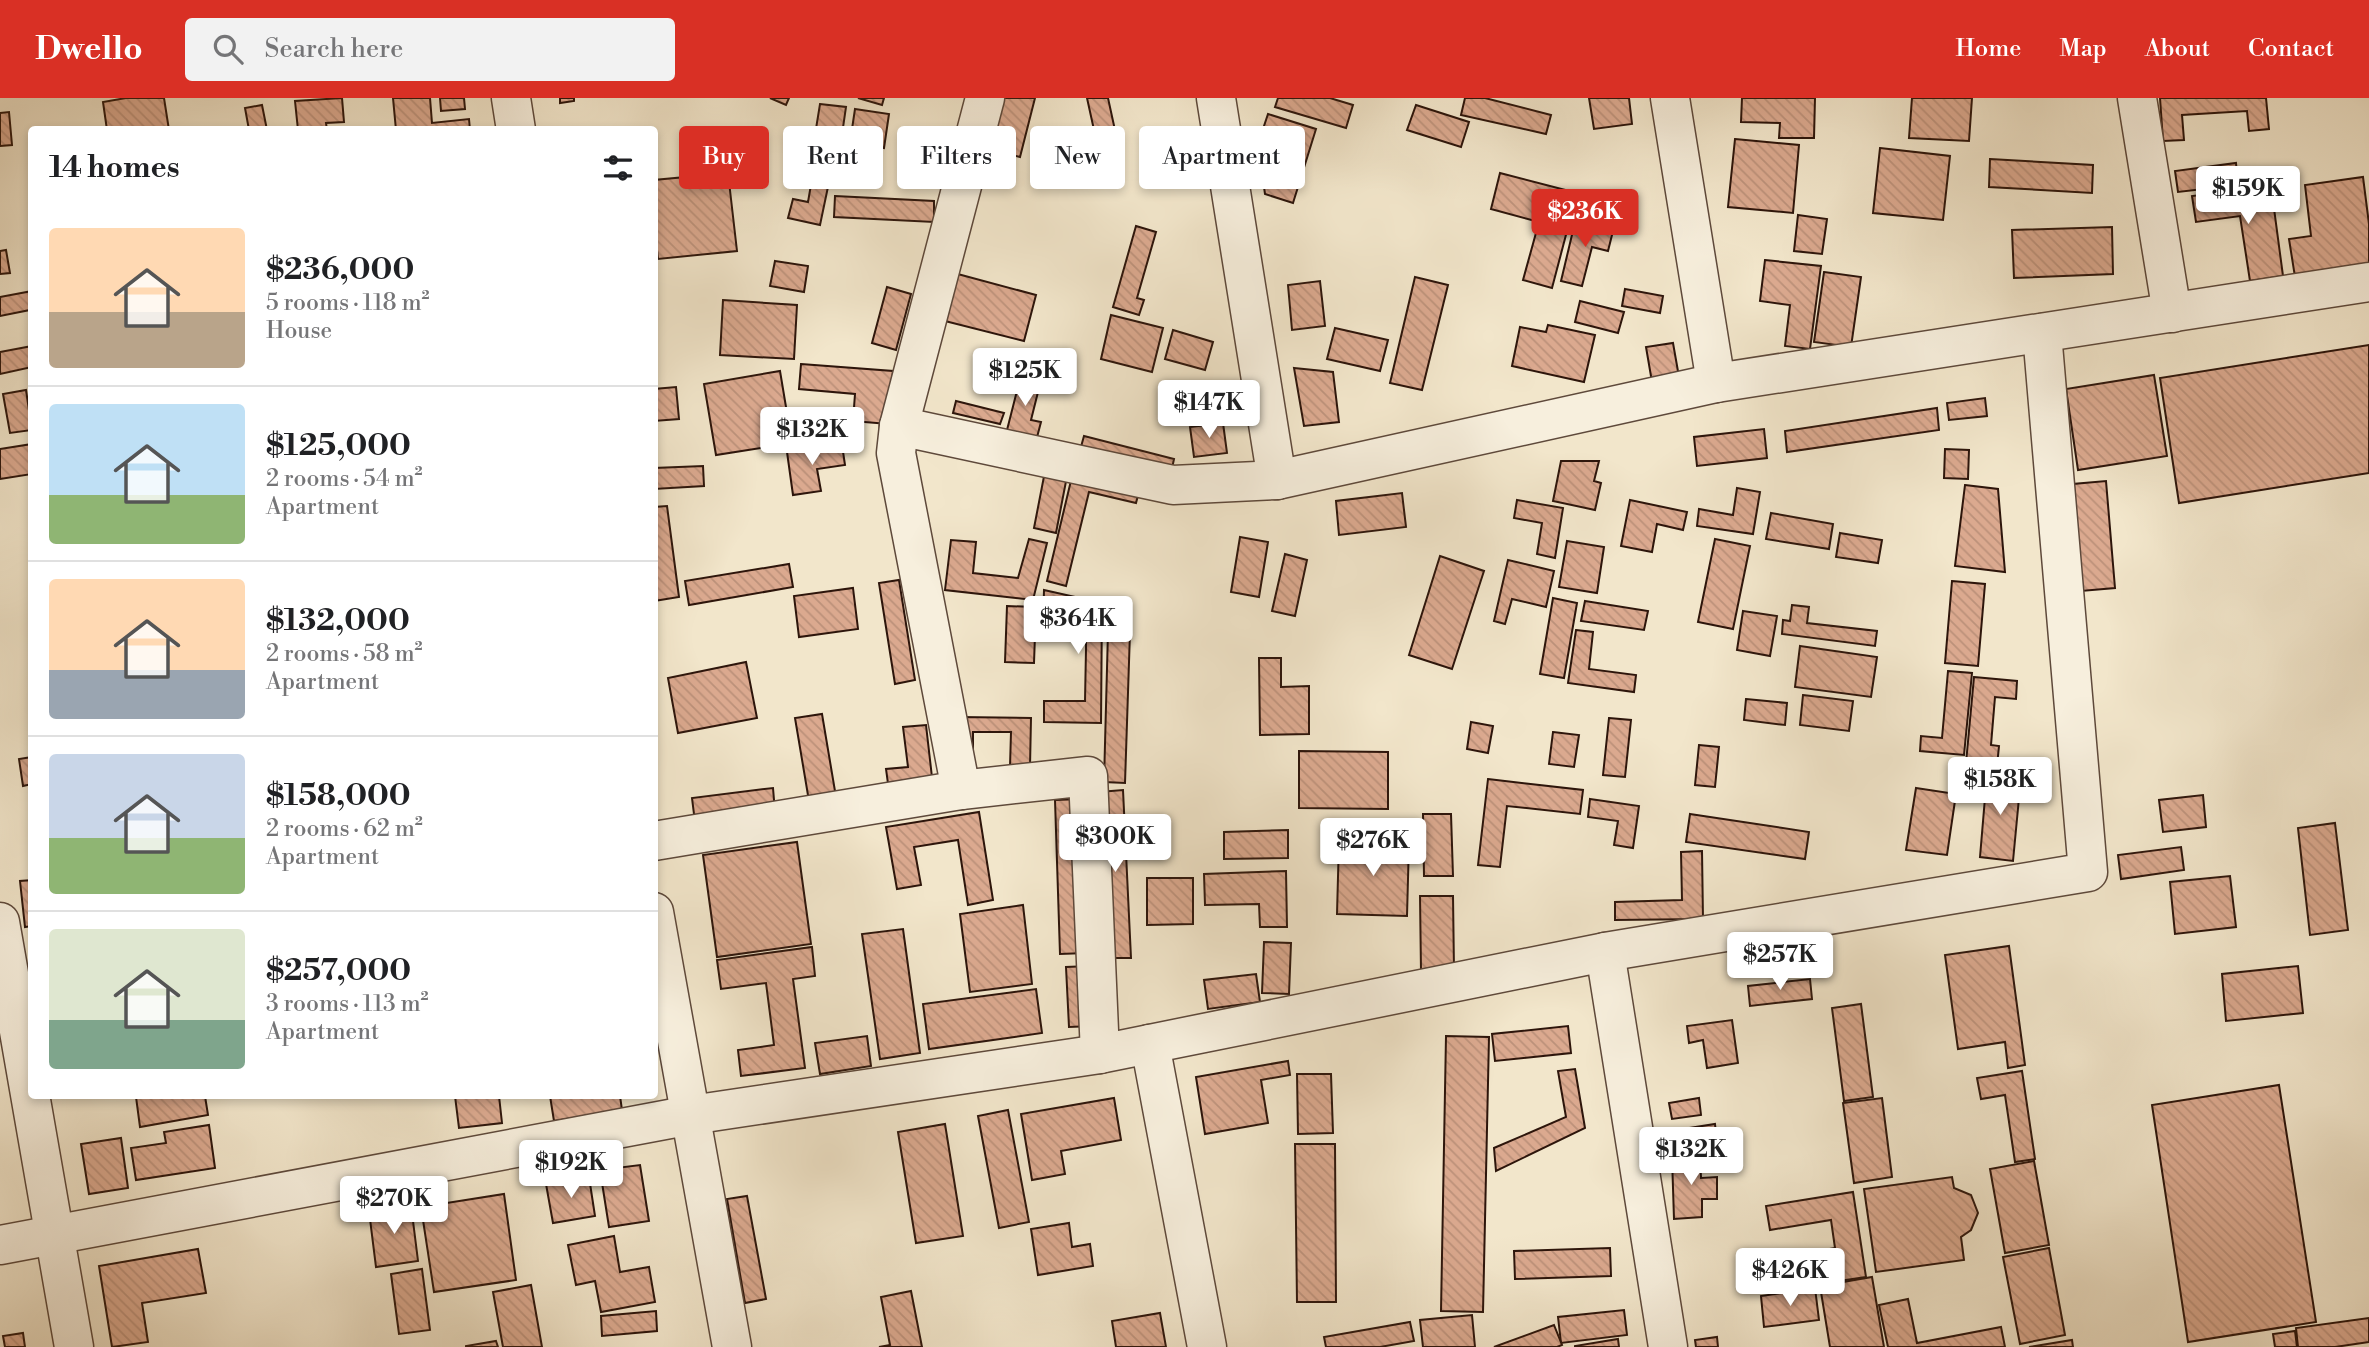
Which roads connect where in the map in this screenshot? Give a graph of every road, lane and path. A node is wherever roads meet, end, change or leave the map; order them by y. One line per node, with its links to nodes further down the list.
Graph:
1 (511, 98): 6 (street)
2 (985, 98): 11 (street)
3 (1216, 98): 12 (street)
4 (1670, 98): 10 (street)
5 (2137, 98): 8 (street)
6 (515, 126)
7 (2369, 282): 8 (street)
8 (2172, 313): 9 (street)
9 (2042, 333): 10 (street); 17 (street)
10 (1716, 383): 12 (street)
11 (899, 426): 12 (street); 13 (street)
12 (1277, 480)
13 (961, 790): 14 (street); 19 (street)
14 (658, 840)
15 (0, 922): 20 (street)
16 (658, 934): 22 (street)
17 (1605, 952): 18 (street); 28 (street)
18 (1150, 1044): 19 (street); 27 (street)
19 (1100, 1054): 22 (street)
20 (28, 1085)
21 (30, 1099): 23 (street)
22 (691, 1115): 23 (street); 26 (street)
23 (54, 1237): 24 (street); 25 (street)
24 (0, 1245)
25 (74, 1347)
26 (732, 1347)
27 (1208, 1347)
28 (1668, 1347)

